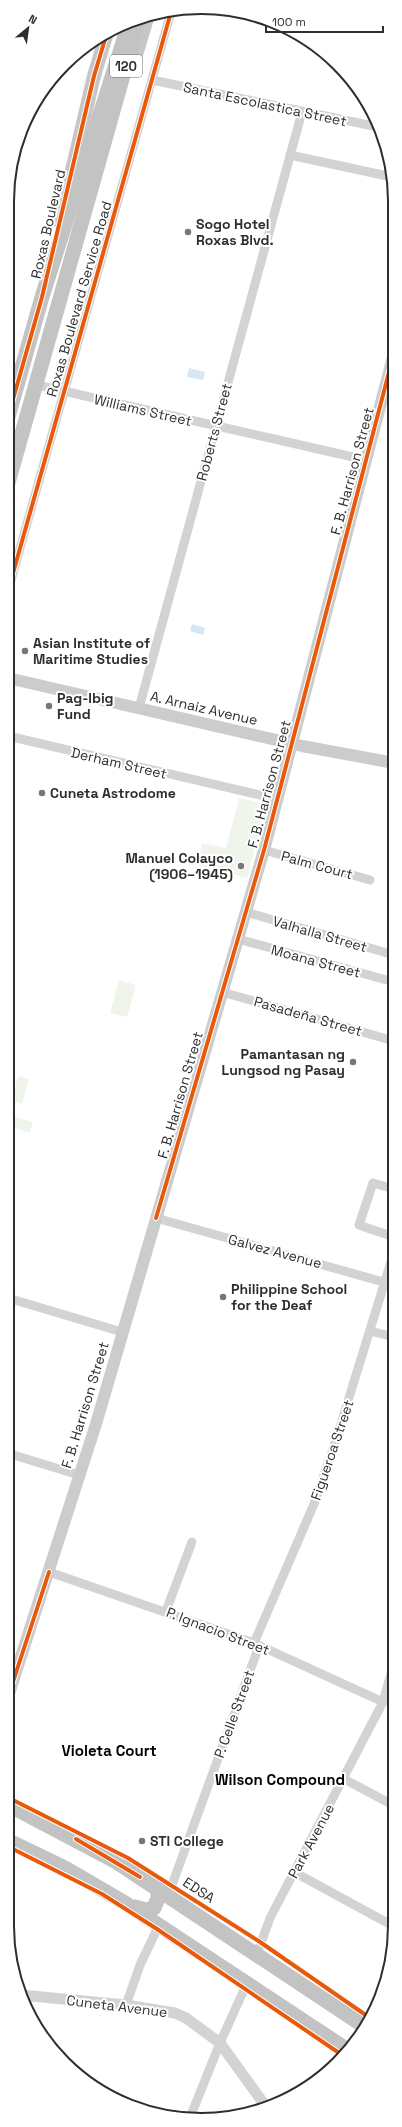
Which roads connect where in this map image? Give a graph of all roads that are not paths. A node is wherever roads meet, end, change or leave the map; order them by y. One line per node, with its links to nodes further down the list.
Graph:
1 (170, 17): 6 (street, Roxas Boulevard Service Road)
2 (146, 22): 7 (main road)
3 (137, 25): 7 (highway, 120)
4 (127, 29): 12 (highway, Roxas Boulevard / 120)
5 (104, 41): 12 (main road, Roxas Boulevard)
6 (152, 80): 8 (street, Santa Escolastica Street); 15 (street, Roxas Boulevard Service Road)
7 (114, 112): 14 (highway, 120)
8 (302, 112): 9 (street, Santa Escolastica Street); 10 (street, Roberts Street)
9 (373, 127)
10 (290, 155): 11 (street); 19 (street, Roberts Street)
11 (386, 176)
12 (42, 297): 16 (highway, Roxas Boulevard / 120)
13 (388, 376): 17 (main road, F. B. Harrison Street)
14 (37, 385): 15 (street, Williams Street); 21 (highway, 120)
15 (64, 392): 19 (street, Williams Street); 22 (street, Roxas Boulevard Service Road)
16 (14, 397)
17 (382, 400): 18 (street); 20 (main road, F. B. Harrison Street)
18 (388, 402)
19 (215, 427): 20 (street, Williams Street); 24 (street, Roberts Street)
20 (366, 460): 26 (main road, F. B. Harrison Street)
21 (14, 463)
22 (14, 570)
23 (14, 679): 24 (main road, A. Arnaiz Avenue)
24 (139, 708): 26 (main road, A. Arnaiz Avenue)
25 (14, 737): 28 (street, Derham Street)
26 (291, 744): 27 (main road, A. Arnaiz Avenue); 28 (main road, F. B. Harrison Street)
27 (388, 762)
28 (277, 799): 29 (main road, F. B. Harrison Street)
29 (264, 850): 30 (street, Palm Court); 31 (main road, F. B. Harrison Street)
30 (370, 880)
31 (246, 912): 32 (main road, F. B. Harrison Street); 33 (street, Valhalla Street)
32 (238, 939): 34 (street, Moana Street); 35 (main road, F. B. Harrison Street)
33 (388, 954)
34 (388, 980)
35 (222, 992): 36 (street, Pasadeña Street); 38 (main road, F. B. Harrison Street)
36 (388, 1039)
37 (388, 1187): 39 (street)
38 (156, 1218): 40 (street, Galvez Avenue); 44 (main road, F. B. Harrison Street)
39 (388, 1235)
40 (388, 1284)
41 (388, 1286): 43 (street, Figueroa Street)
42 (14, 1300): 44 (street)
43 (370, 1331): 45 (street); 51 (street, Figueroa Street)
44 (122, 1332): 47 (main road, F. B. Harrison Street)
45 (388, 1336)
46 (14, 1454): 47 (street)
47 (79, 1475): 49 (main road, F. B. Harrison Street)
48 (192, 1542): 50 (street)
49 (49, 1572): 50 (street, P. Ignacio Street); 52 (main road, F. B. Harrison Street)
50 (166, 1611): 51 (street, P. Ignacio Street)
51 (256, 1644): 54 (street, P. Ignacio Street); 60 (street, P. Celle Street)
52 (14, 1674)
53 (388, 1684): 54 (street, Park Avenue)
54 (383, 1702): 55 (street, Park Avenue)
55 (344, 1779): 56 (street); 59 (street, Park Avenue)
56 (388, 1802)
57 (14, 1808): 60 (highway, EDSA)
58 (14, 1843): 61 (highway)
59 (294, 1872): 62 (street); 64 (street, Park Avenue)
60 (161, 1891): 61 (highway); 64 (highway, EDSA)
61 (125, 1903): 63 (highway)
62 (388, 1923)
63 (159, 1924): 65 (highway); 67 (street)
64 (257, 1954): 68 (highway, EDSA)
65 (247, 1983): 69 (street); 70 (highway)
66 (27, 1996): 67 (street, Cuneta Avenue)
67 (126, 2005): 69 (street, Cuneta Avenue)
68 (360, 2024)
69 (220, 2042): 71 (street, Cuneta Avenue); 72 (street)
70 (343, 2047)
71 (263, 2102)
72 (192, 2113)

